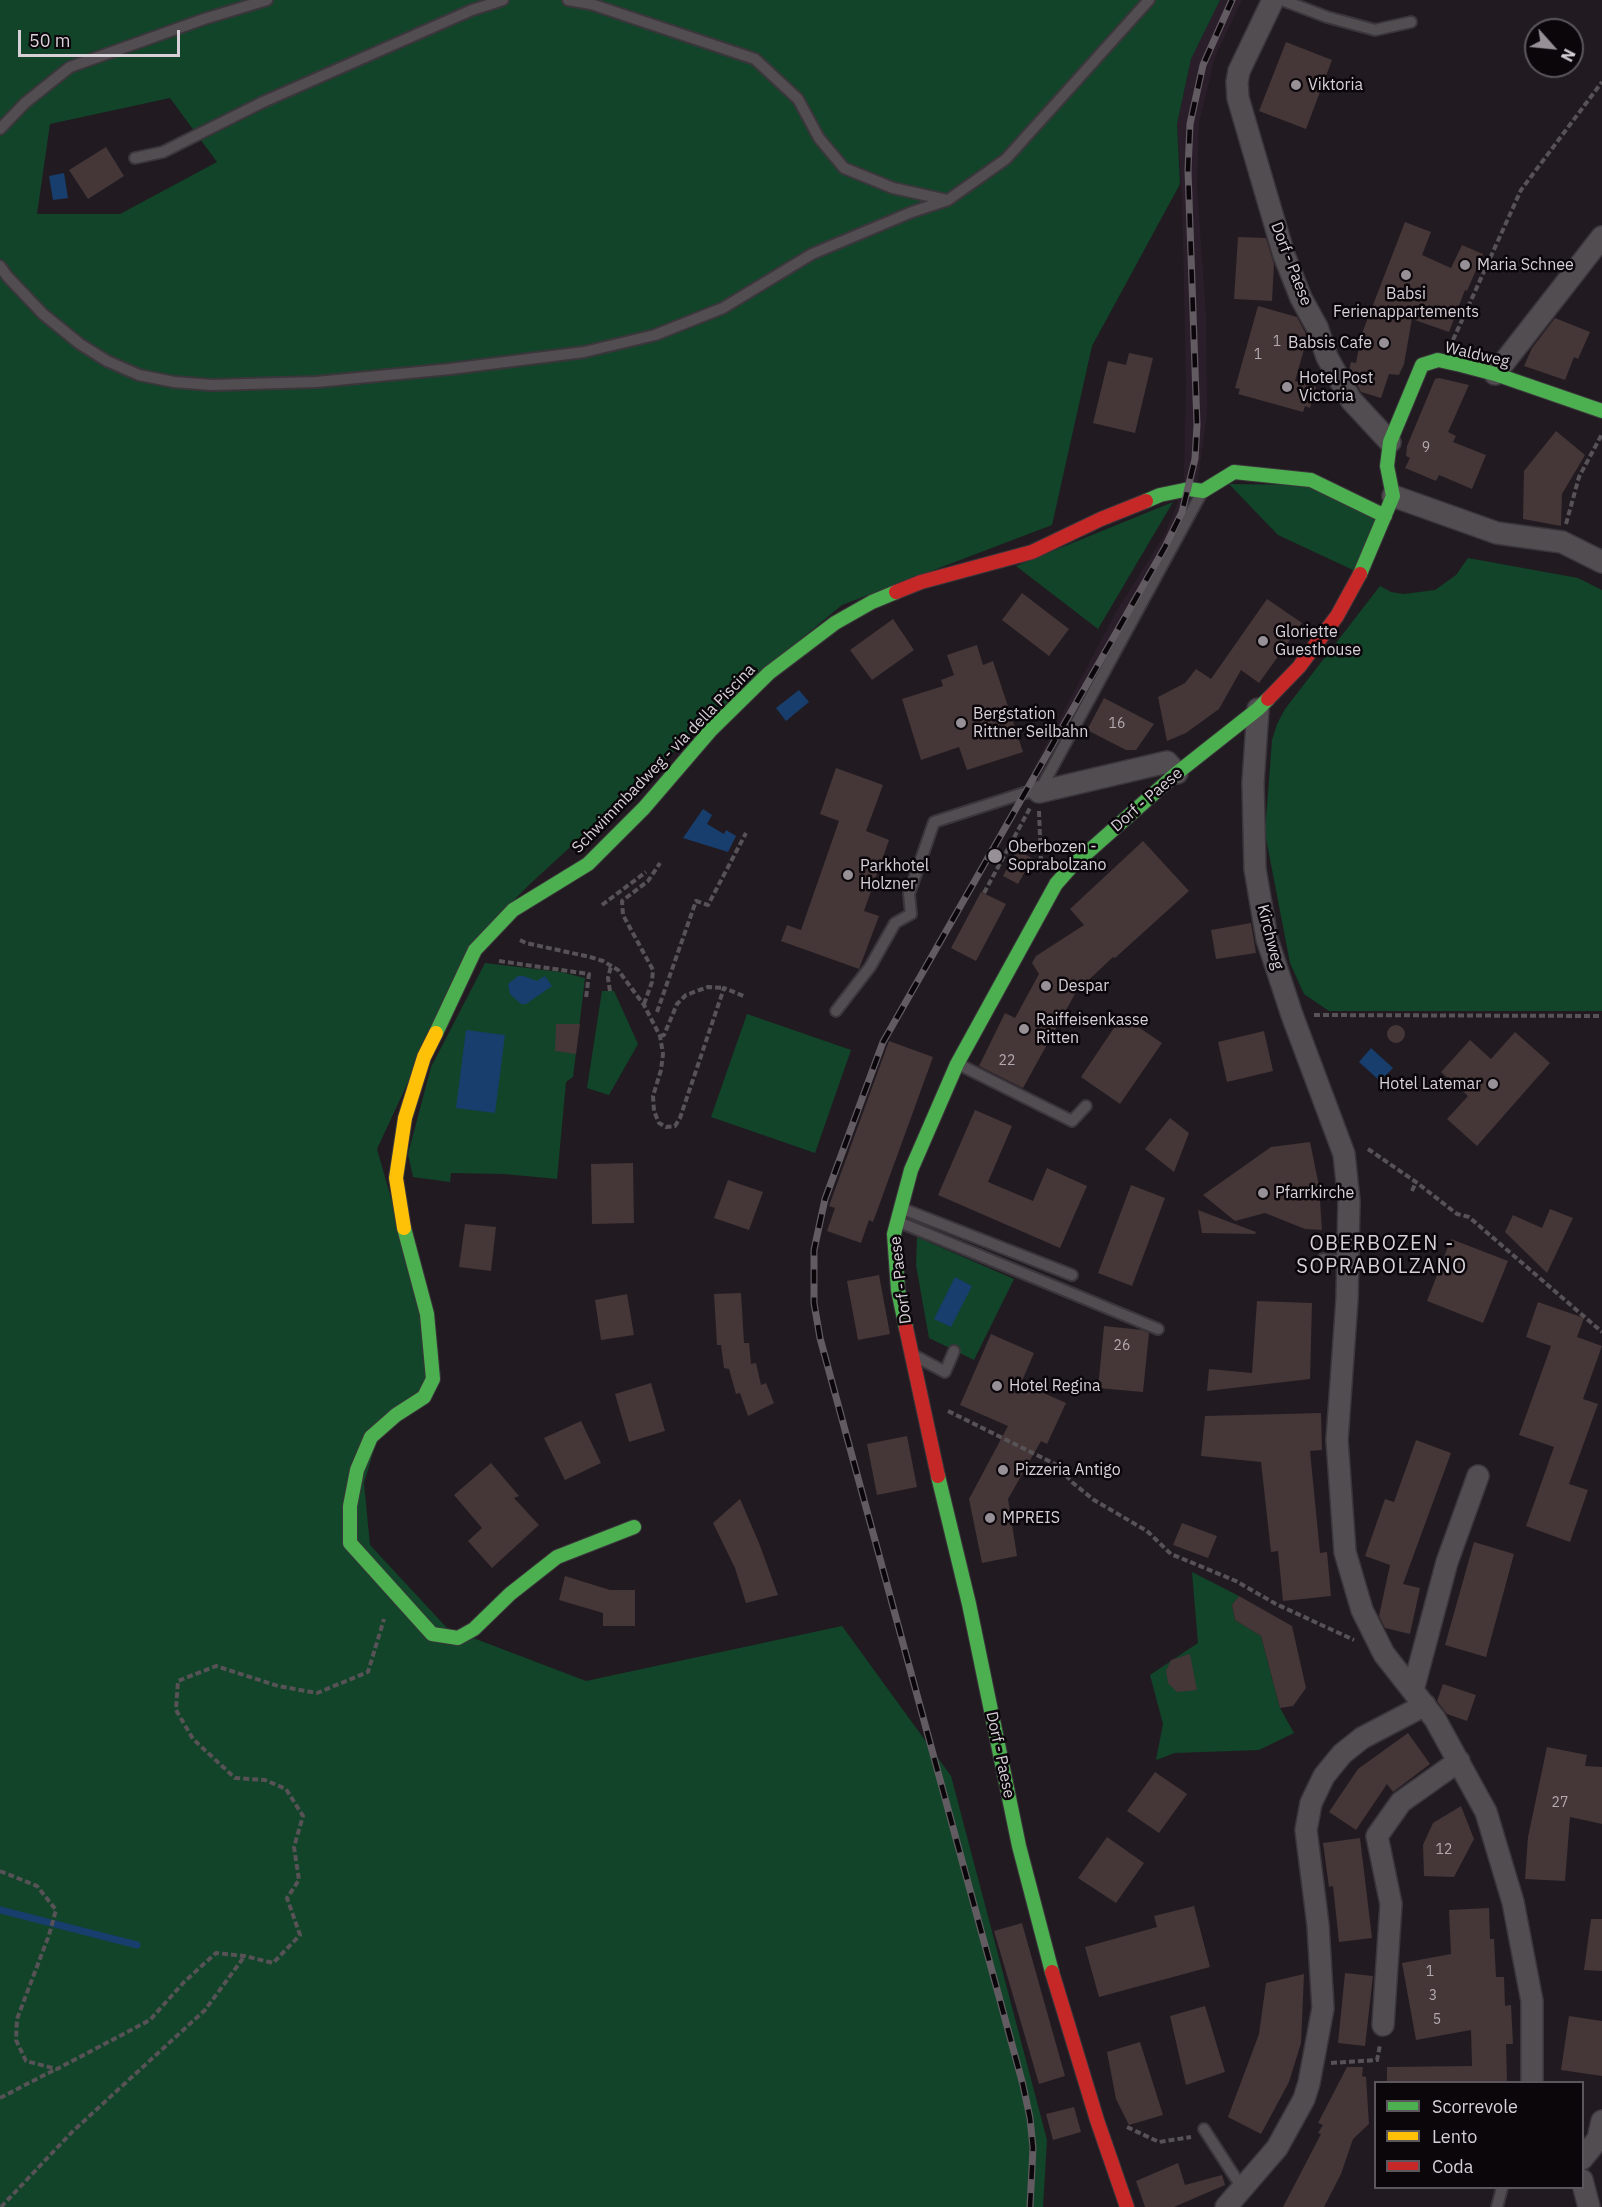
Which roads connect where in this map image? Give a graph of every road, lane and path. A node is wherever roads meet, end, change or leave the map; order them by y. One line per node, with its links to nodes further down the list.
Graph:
1 (267, 0): 9 (lane)
2 (503, 0): 10 (lane)
3 (568, 0): 11 (lane)
4 (1149, 0): 11 (lane)
5 (1282, 0): 7 (lane)
6 (1269, 8): 18 (street, Dorf - Paese)
7 (1412, 22)
8 (1602, 82): 14 (path)
9 (0, 129)
10 (135, 158)
11 (948, 200): 13 (lane)
12 (1602, 237): 15 (street)
13 (0, 266)
14 (1438, 360): 15 (street, Waldweg); 18 (street, Waldweg)
15 (1495, 374): 16 (street, Waldweg)
16 (1602, 411)
17 (1602, 433): 22 (path)
18 (1390, 442): 20 (street)
19 (1203, 491): 21 (street, Schwimmbadweg - via della Piscina); 26 (lane); 34 (street, Schwimmbadweg - via della Piscina)
20 (1393, 496): 21 (street, Dorf - Paese); 22 (street)
21 (1385, 516): 24 (street, Dorf - Paese)
22 (1562, 542): 23 (street)
23 (1602, 562)
24 (1258, 709): 25 (street, Dorf - Paese); 43 (street, Kirchweg)
25 (1177, 773): 26 (street); 46 (street, Dorf - Paese)
26 (1039, 792): 29 (path); 31 (path); 41 (lane)
27 (746, 833): 42 (path)
28 (660, 863): 40 (path)
29 (1044, 869)
30 (646, 872): 32 (path)
31 (984, 893)
32 (602, 904)
33 (514, 935): 35 (path)
34 (472, 957): 39 (path); 62 (street, Schwimmbadweg - via della Piscina)
35 (611, 966): 37 (path); 40 (path)
36 (724, 988): 38 (path); 45 (path); 45 (path)
37 (610, 991)
38 (746, 997)
39 (586, 998)
40 (644, 1005): 45 (path)
41 (836, 1011)
42 (657, 1012)
43 (1292, 1015): 44 (path); 53 (street, Kirchweg)
44 (1602, 1016)
45 (660, 1036)
46 (957, 1064): 47 (lane); 51 (street, Dorf - Paese)
47 (1086, 1106)
48 (1368, 1149): 49 (path)
49 (1416, 1182): 50 (path); 56 (path)
50 (1412, 1191)
51 (898, 1214): 54 (lane); 55 (lane); 58 (street, Dorf - Paese)
52 (1323, 1259): 53 (lane)
53 (1346, 1261): 63 (street, Kirchweg)
54 (1072, 1275)
55 (1158, 1329)
56 (1602, 1332)
57 (954, 1351): 58 (lane)
58 (911, 1355): 59 (street, Dorf - Paese)
59 (922, 1405): 63 (path); 83 (street, Dorf - Paese)
60 (1478, 1476): 64 (street)
61 (634, 1527): 62 (street, Schwimmbadweg - via della Piscina)
62 (393, 1589): 67 (path)
63 (1384, 1654): 64 (street, Kirchweg)
64 (1419, 1698): 65 (street, Kirchweg); 79 (street)
65 (1459, 1761): 68 (street); 72 (street, Kirchweg)
66 (0, 1871): 70 (path)
67 (245, 1956): 70 (path); 82 (path)
68 (1383, 2025)
69 (1377, 2060): 71 (path)
70 (57, 2069): 73 (path)
71 (1328, 2072)
72 (1532, 2081)
73 (0, 2098)
74 (1602, 2121): 78 (street)
75 (1119, 2123): 77 (path)
76 (1204, 2129): 79 (lane)
77 (1188, 2139)
78 (1584, 2156)
79 (1245, 2188): 84 (street)
80 (1584, 2188): 86 (street)
81 (1502, 2189): 85 (lane)
82 (1, 2207)
83 (1127, 2207)
84 (1226, 2207)
85 (1497, 2207)
86 (1589, 2207)

